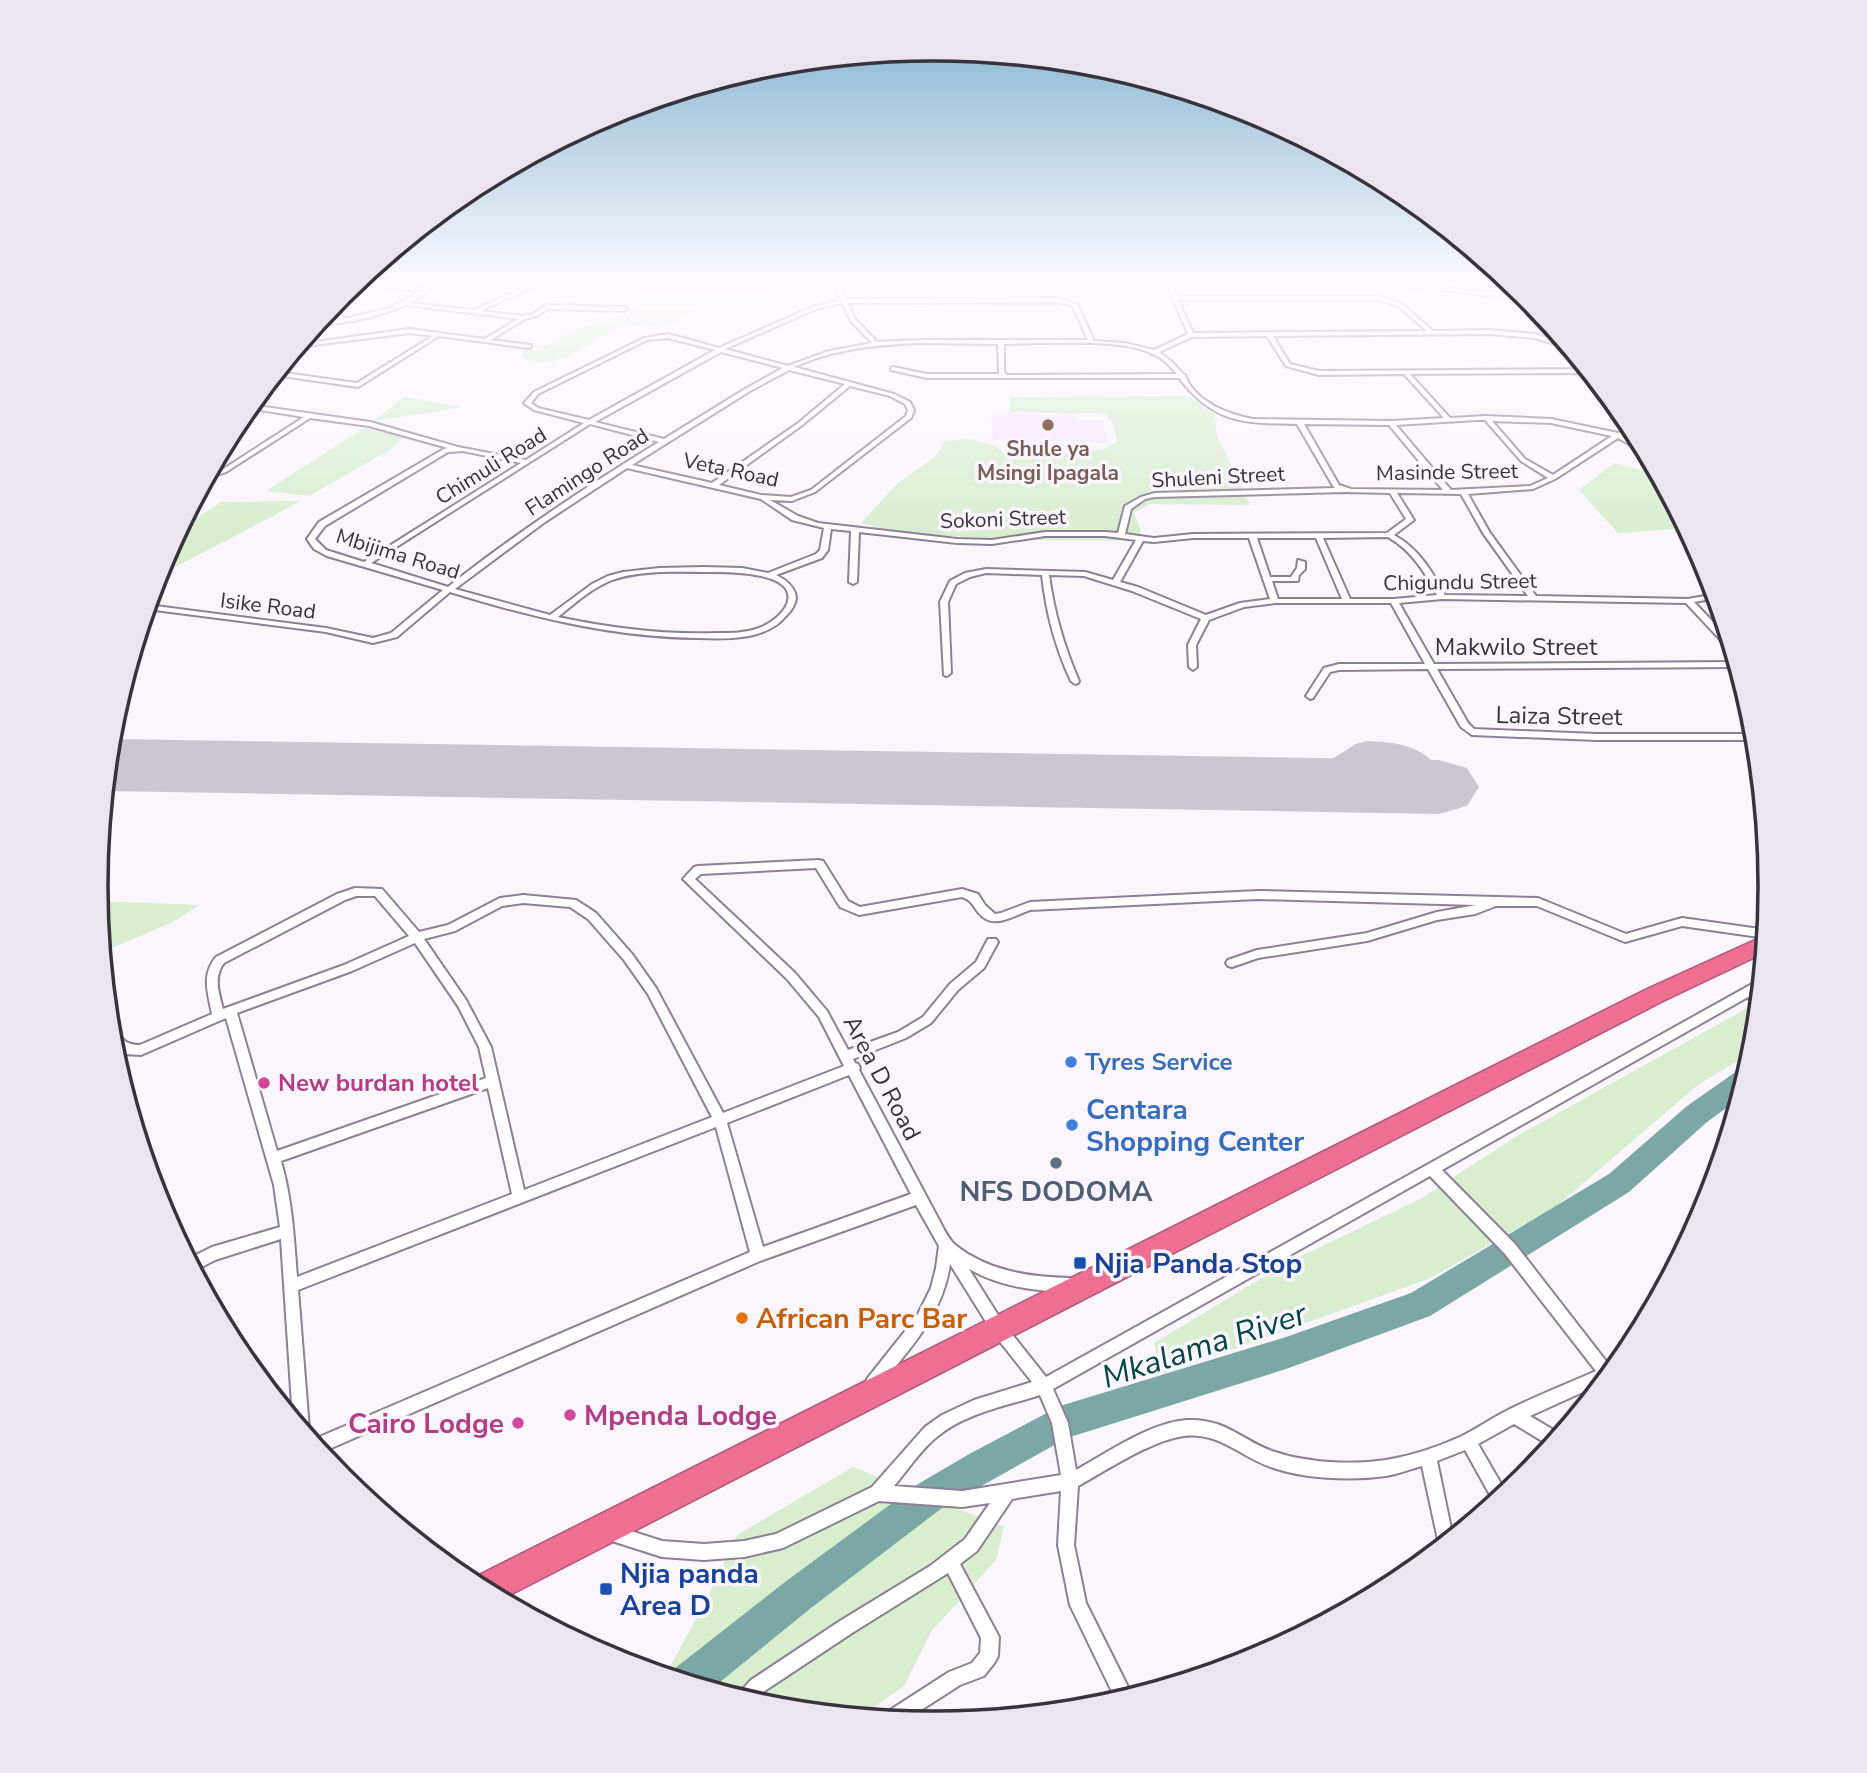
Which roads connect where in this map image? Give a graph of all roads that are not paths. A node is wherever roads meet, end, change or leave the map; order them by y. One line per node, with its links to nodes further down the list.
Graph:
1 (386, 368): 13 (street)
2 (588, 368): 21 (street, Veta Road)
3 (687, 368): 21 (street, Chimuli Road)
4 (782, 368): 9 (street, Veta Road)
5 (789, 368): 9 (street, Flamingo Road)
6 (1001, 368): 14 (street)
7 (1174, 368): 15 (street, Masinde Street)
8 (1295, 368): 12 (street)
9 (786, 369): 16 (street, Veta Road); 26 (street, Flamingo Road)
10 (893, 369): 14 (street)
11 (1578, 371): 12 (street)
12 (1406, 373): 20 (street)
13 (287, 375)
14 (1003, 376): 15 (street)
15 (1183, 376): 22 (street, Masinde Street)
16 (848, 385): 33 (street); 38 (street, Veta Road)
17 (261, 409): 18 (street)
18 (308, 416): 28 (street); 31 (street)
19 (1486, 418): 20 (street, Masinde Street); 25 (street, Masinde Street); 32 (street)
20 (1448, 419): 23 (street, Masinde Street)
21 (590, 422): 26 (street, Veta Road); 29 (street, Chimuli Road)
22 (1300, 423): 23 (street, Masinde Street); 34 (street, Masinde Street)
23 (1391, 423): 36 (street)
24 (1623, 433): 25 (street, Masinde Street)
25 (1618, 435): 27 (street); 32 (street, Masinde Street)
26 (664, 441): 30 (street, Flamingo Road)
27 (1628, 441)
28 (457, 448): 29 (street); 47 (street, Mbijima Road)
29 (527, 462): 47 (street, Chimuli Road)
30 (625, 465): 33 (street, Veta Road); 53 (street, Flamingo Road)
31 (220, 472)
32 (1553, 478): 37 (street, Masinde Street)
33 (713, 486): 38 (street, Veta Road)
34 (1343, 490): 35 (street, Masinde Street); 42 (street, Shuleni Street)
35 (1394, 492): 36 (street, Masinde Street); 41 (street)
36 (1449, 492): 37 (street, Masinde Street)
37 (1463, 492): 55 (street)
38 (761, 497): 39 (street, Sokoni Street)
39 (828, 527): 40 (street, Sokoni Street); 49 (street)
40 (855, 531): 42 (street, Sokoni Street); 51 (street)
41 (1389, 535): 43 (street, Sokoni Street); 54 (street)
42 (1121, 537): 45 (street, Sokoni Street)
43 (1319, 537): 44 (street, Sokoni Street); 58 (street)
44 (1252, 538): 45 (street, Sokoni Street); 50 (street)
45 (1140, 540): 52 (street)
46 (1301, 562): 50 (street)
47 (365, 564): 53 (street, Mbijima Road)
48 (1045, 572): 52 (street); 69 (street); 70 (street)
49 (770, 575): 62 (street); 62 (street, Mbijima Road)
50 (1267, 579): 57 (street)
51 (853, 582)
52 (1116, 582): 63 (street)
53 (448, 589): 62 (street, Mbijima Road); 65 (street, Flamingo Road)
54 (1442, 597): 55 (street, Chigundu Street); 59 (street, Chigundu Street)
55 (1533, 598): 60 (street, Chigundu Street)
56 (1706, 598): 60 (street, Chigundu Street)
57 (1275, 601): 58 (street, Chigundu Street); 63 (street, Chigundu Street)
58 (1347, 601): 59 (street, Chigundu Street)
59 (1394, 601): 68 (street, Laiza Street)
60 (1688, 601): 64 (street)
61 (157, 608): 65 (street, Isike Road)
62 (553, 617)
63 (1206, 618): 67 (street)
64 (1719, 633)
65 (384, 639)
66 (1729, 665): 68 (street, Makwilo Street)
67 (1193, 667)
68 (1431, 667): 71 (street, Makwilo Street); 72 (street, Laiza Street)
69 (947, 673)
70 (1075, 681)
71 (1310, 696)
72 (1745, 737)
73 (1495, 902): 74 (street); 78 (street); 82 (street, Area D Road)
74 (1757, 933)
75 (417, 937): 80 (street); 80 (street); 83 (street); 84 (street)
76 (992, 942): 82 (street)
77 (1756, 947): 93 (highway)
78 (1232, 963)
79 (1752, 989): 86 (street)
80 (224, 1014): 81 (street); 85 (street)
81 (124, 1045)
82 (850, 1062): 84 (street); 88 (street, Area D Road)
83 (492, 1081): 85 (street); 87 (street)
84 (720, 1120): 87 (street); 91 (street)
85 (274, 1157): 89 (street)
86 (1432, 1169): 96 (street); 98 (street)
87 (519, 1198): 94 (street)
88 (918, 1198): 90 (street, Area D Road); 91 (street)
89 (287, 1231): 92 (street); 94 (street)
90 (946, 1245): 93 (street); 95 (street, Area D Road); 99 (street)
91 (758, 1255): 104 (street)
92 (198, 1261)
93 (1084, 1284): 95 (highway)
94 (291, 1286): 100 (street)
95 (998, 1328): 98 (street, Area D Road); 99 (highway)
96 (1605, 1365)
97 (1594, 1381): 101 (street)
98 (1044, 1386): 106 (street, Area D Road); 109 (street)
99 (862, 1397): 110 (highway)
100 (300, 1415)
101 (1514, 1415): 102 (street); 103 (street)
102 (1549, 1436)
103 (1468, 1441): 105 (street); 107 (street)
104 (324, 1443)
105 (1429, 1457): 106 (street); 111 (street)
106 (1070, 1482): 108 (street); 115 (street, Area D Road)
107 (1496, 1490)
108 (1007, 1492): 109 (street); 112 (street)
109 (878, 1493): 110 (street)
110 (593, 1534): 113 (highway); 114 (highway)
111 (1444, 1534)
112 (950, 1561): 116 (street); 117 (street)
113 (485, 1579)
114 (495, 1585)
115 (1120, 1690)
116 (752, 1691)
117 (904, 1711)

